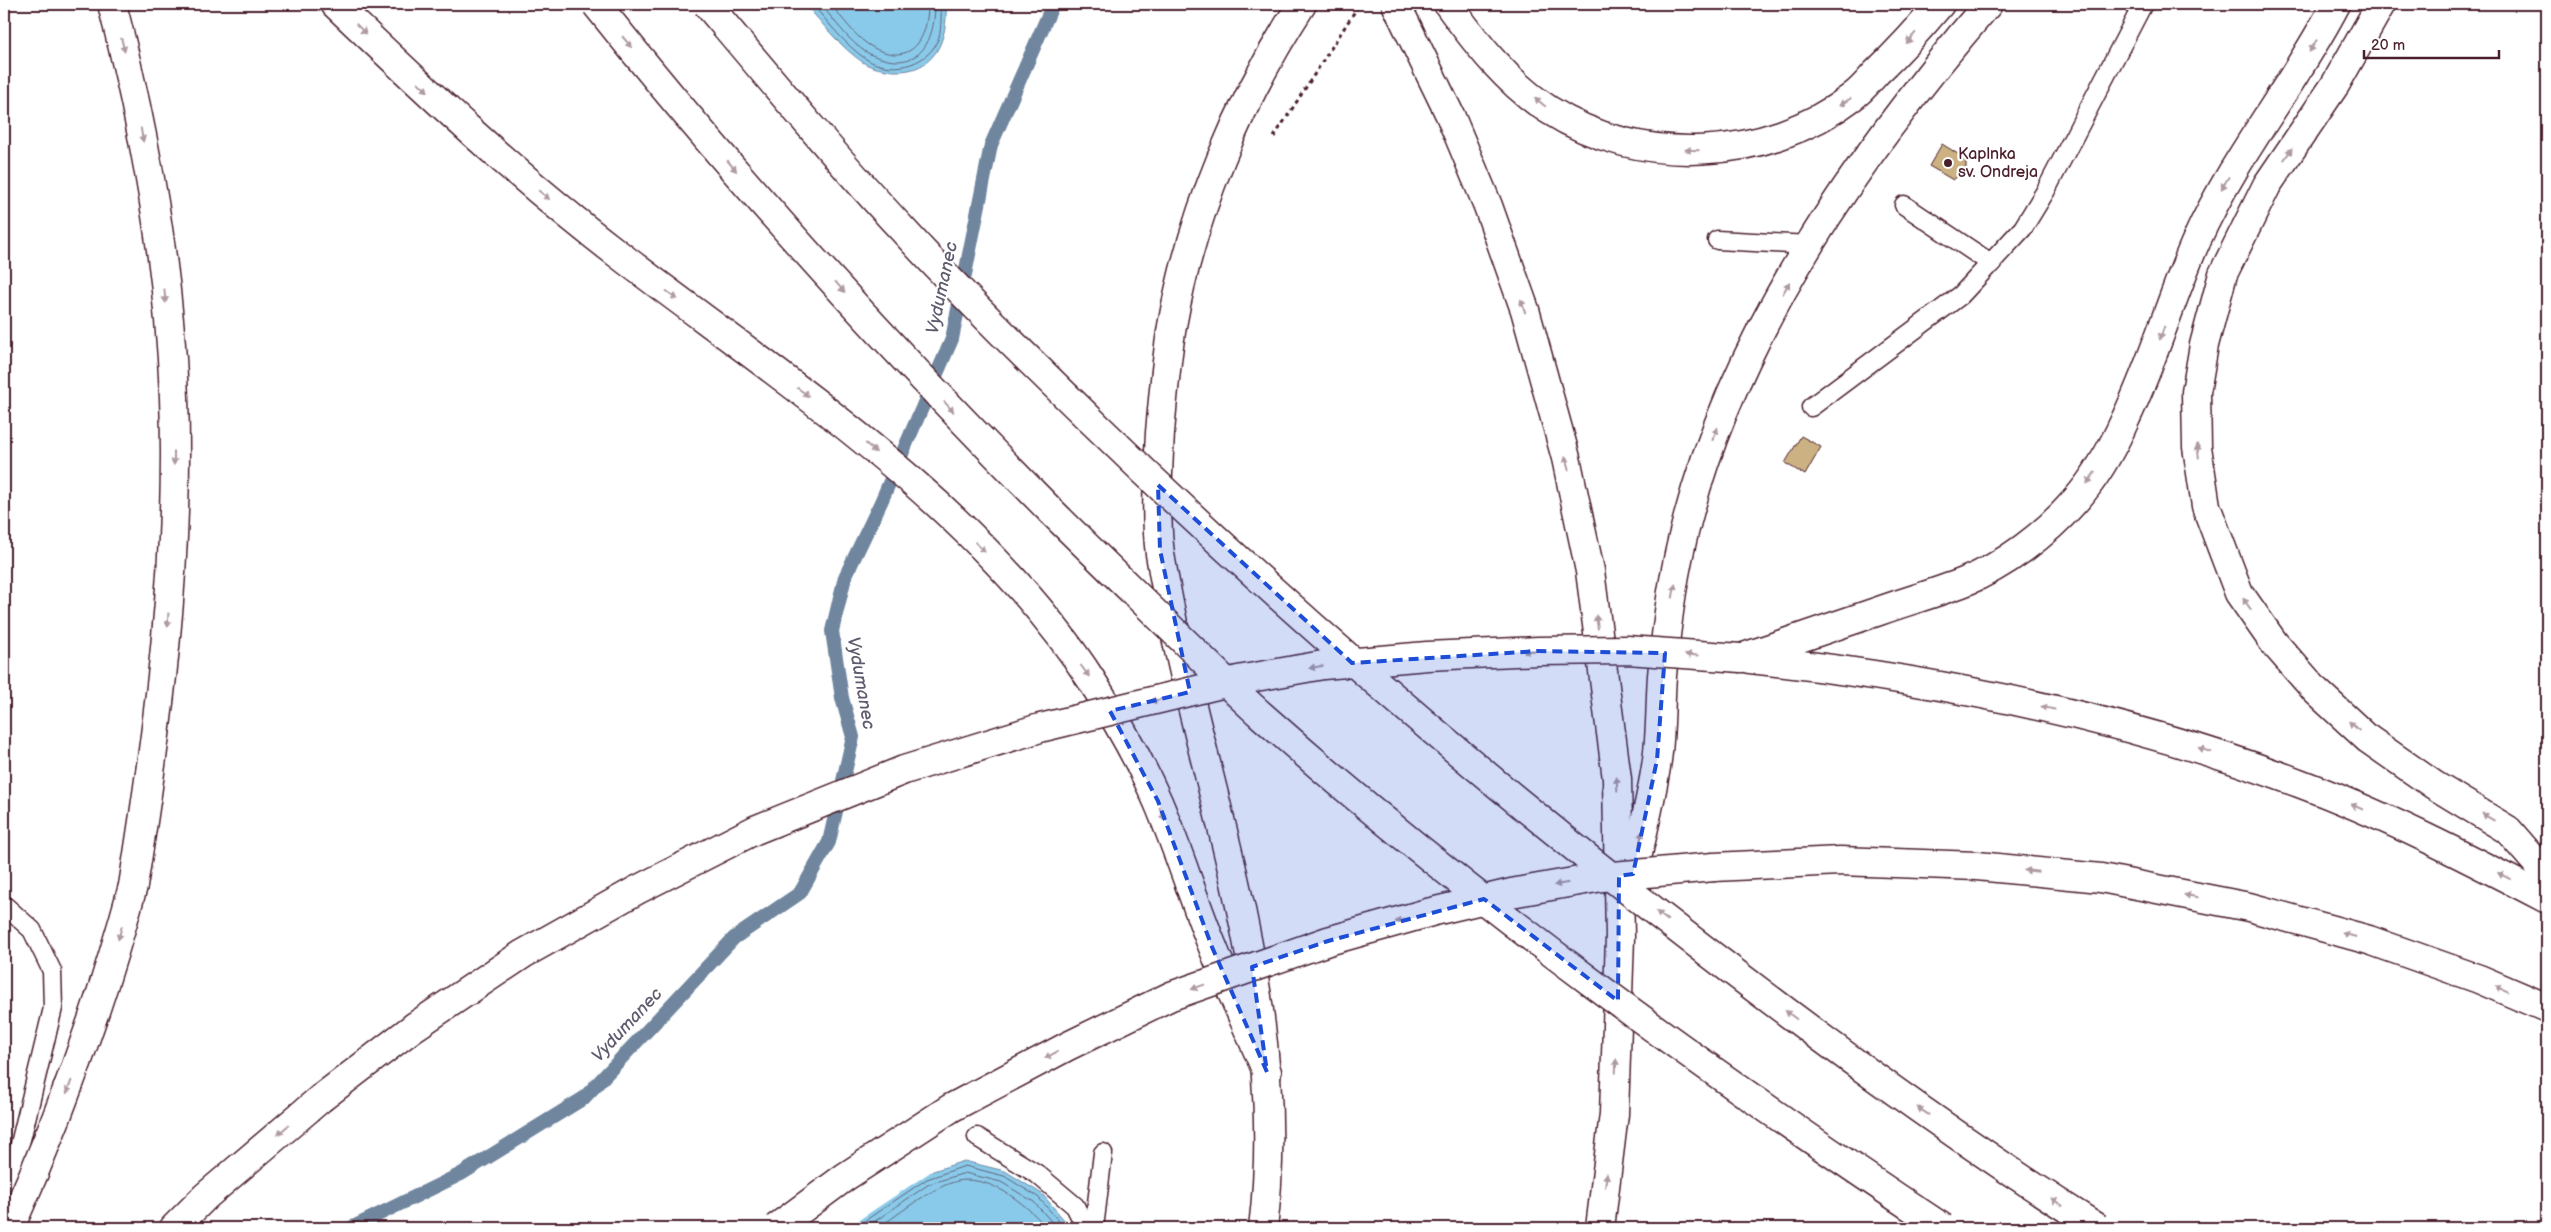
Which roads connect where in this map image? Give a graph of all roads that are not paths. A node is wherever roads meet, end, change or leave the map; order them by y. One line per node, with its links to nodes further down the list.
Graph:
1 (112, 4): 27 (main road, one-way to 27, bridge)
2 (335, 4): 24 (main road, one-way to 24)
3 (596, 4): 35 (main road, one-way to 35, bridge)
4 (707, 4): 36 (main road, one-way to 4, bridge)
5 (1302, 4): 24 (main road)
6 (1396, 4): 22 (main road, one-way to 6)
7 (1448, 4): 8 (main road, one-way to 7)
8 (1940, 4)
9 (1988, 4): 15 (main road)
10 (2143, 4): 16 (lane)
11 (2336, 4): 18 (main road, one-way to 18)
12 (2381, 4): 19 (main road, one-way to 12)
13 (1904, 205): 16 (lane)
14 (1717, 240): 15 (lane)
15 (1810, 245): 22 (main road, one-way to 15)
16 (1992, 264): 17 (lane)
17 (1812, 407)
18 (1741, 658): 20 (main road, one-way to 18); 29 (main road, one-way to 29, bridge)
19 (2547, 875)
20 (2547, 898)
21 (4, 905): 28 (lane)
22 (1620, 937): 34 (main road, one-way to 22)
23 (2547, 1008): 30 (main road, one-way to 30, bridge)
24 (1268, 1072): 33 (main road)
25 (977, 1137): 31 (lane)
26 (1103, 1153): 32 (lane)
27 (10, 1228)
28 (22, 1228)
29 (174, 1228)
30 (776, 1228)
31 (1086, 1228)
32 (1094, 1228)
33 (1263, 1228)
34 (1600, 1228)
35 (1943, 1228)
36 (2098, 1228)

